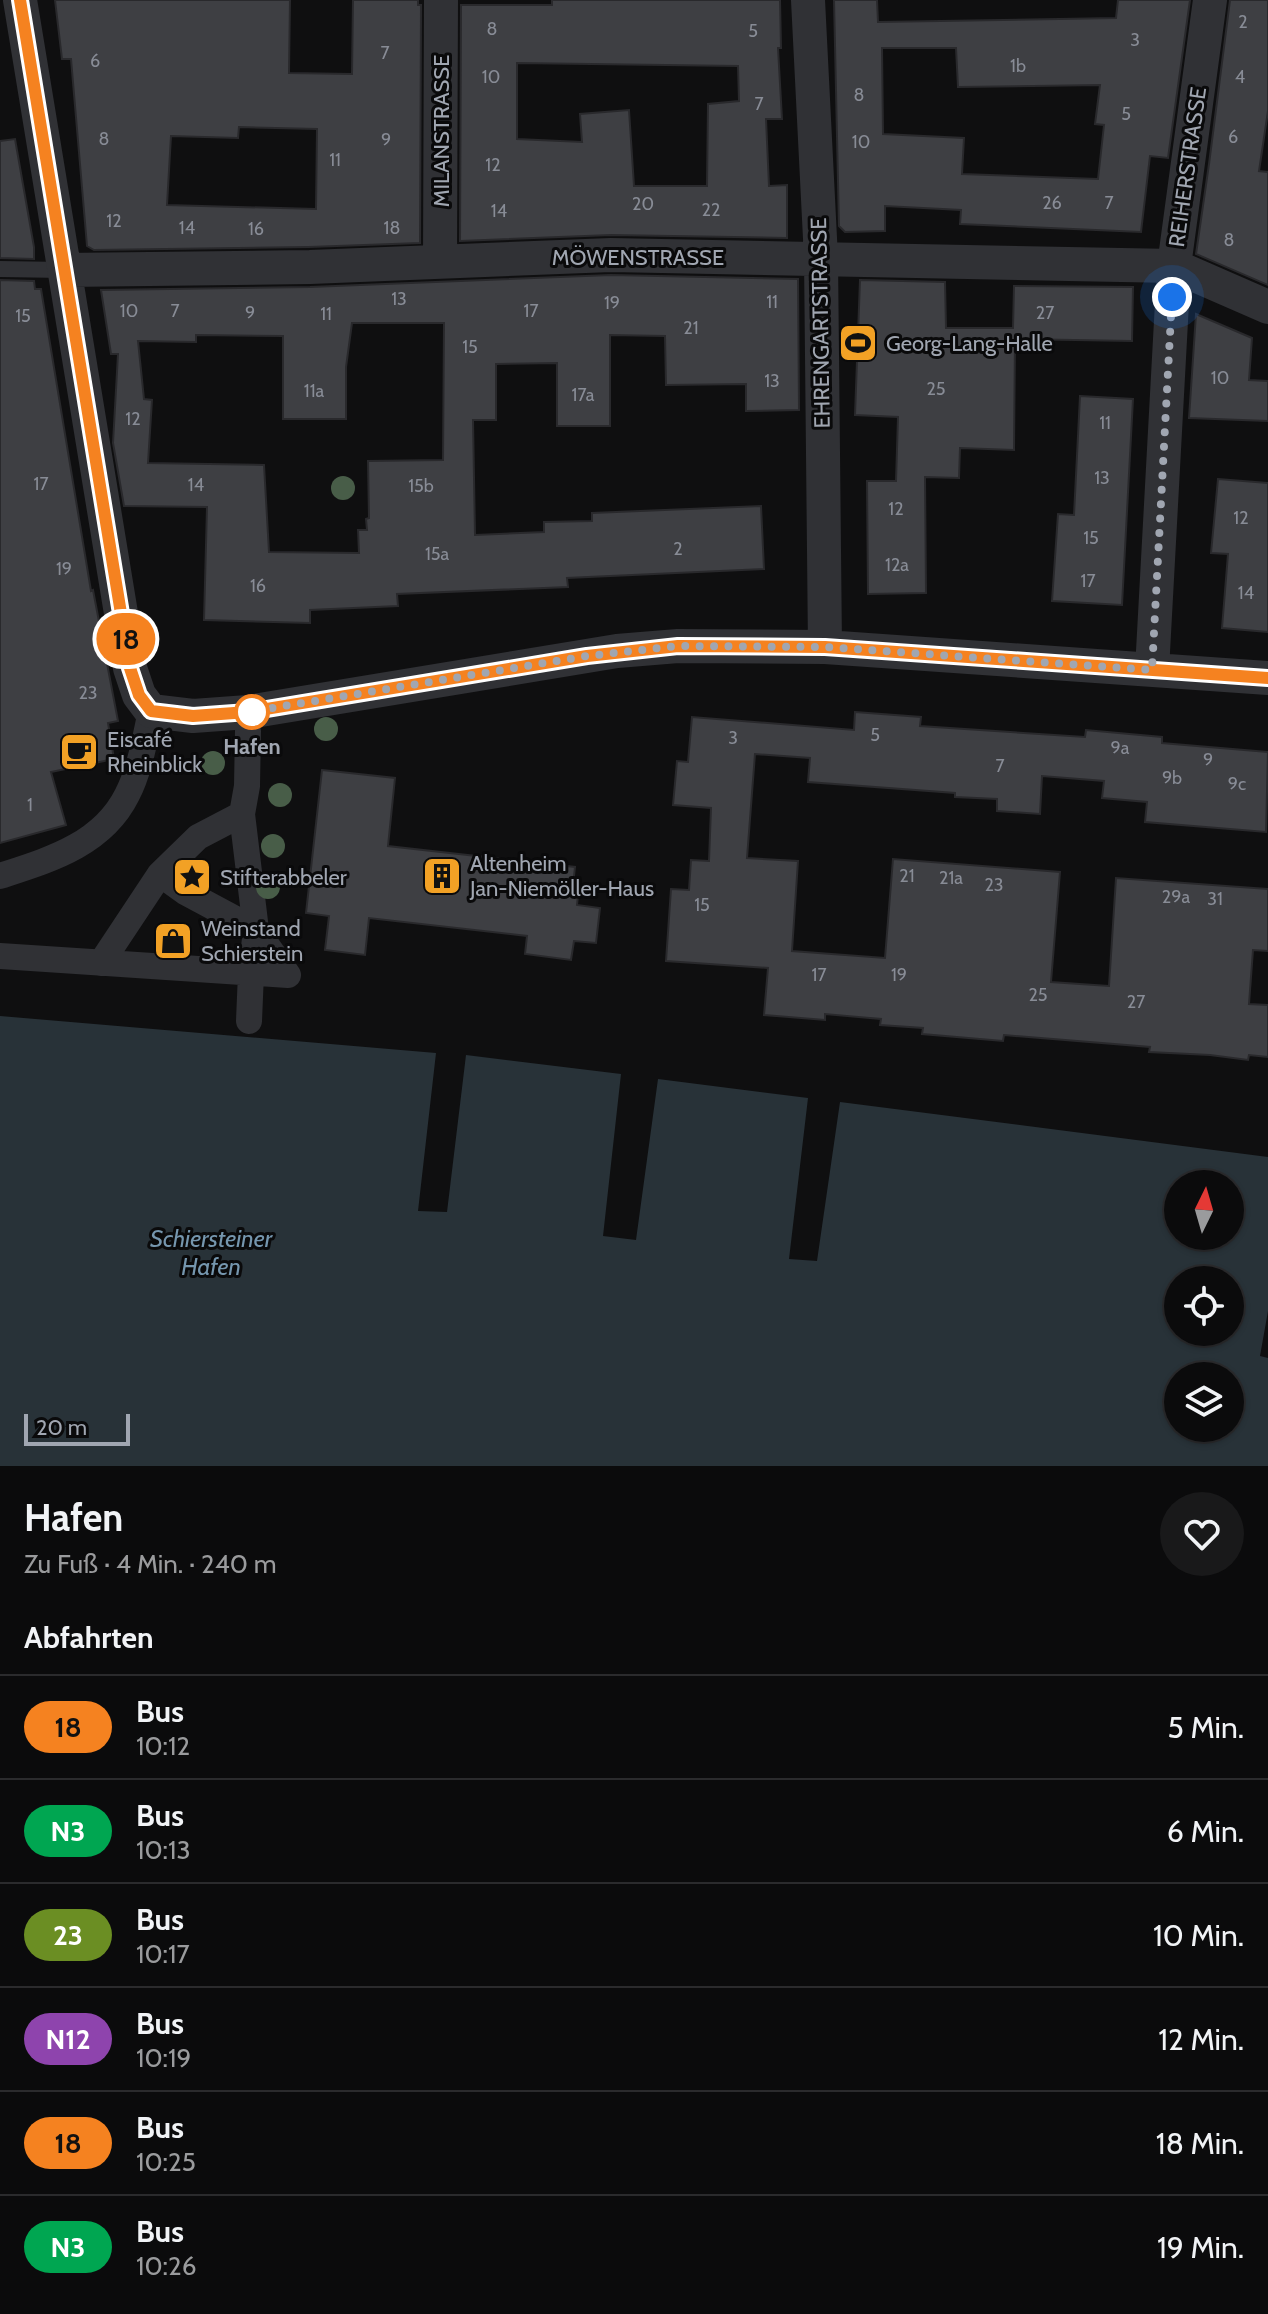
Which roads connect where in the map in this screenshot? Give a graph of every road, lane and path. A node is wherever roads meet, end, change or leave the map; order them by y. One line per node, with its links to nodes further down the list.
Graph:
1 (20, 0): 9 (street)
2 (441, 0): 6 (street, MILANSTRASSE)
3 (808, 0): 5 (street, EHRENGARTSTRASSE)
4 (1210, 0): 7 (street, REIHERSTRASSE)
5 (821, 258): 6 (street, MÖWENSTRASSE); 7 (street, MÖWENSTRASSE); 11 (street, EHRENGARTSTRASSE)
6 (440, 261): 9 (street, MÖWENSTRASSE)
7 (1174, 266): 10 (street, MÖWENSTRASSE); 12 (street, REIHERSTRASSE)
8 (0, 269): 9 (lane, MÖWENSTRASSE)
9 (64, 270): 14 (street)
10 (1268, 307)
11 (825, 647): 12 (street); 14 (street)
12 (1152, 670): 13 (street)
13 (1268, 678)
14 (151, 711): 18 (street)
15 (248, 731): 16 (street)
16 (242, 814): 17 (street); 19 (street)
17 (160, 874): 19 (street); 21 (street)
18 (0, 876)
19 (256, 930): 22 (street); 22 (street)
20 (1, 953): 21 (street)
21 (101, 963): 22 (street)
22 (251, 973): 23 (street)
23 (249, 1021)

